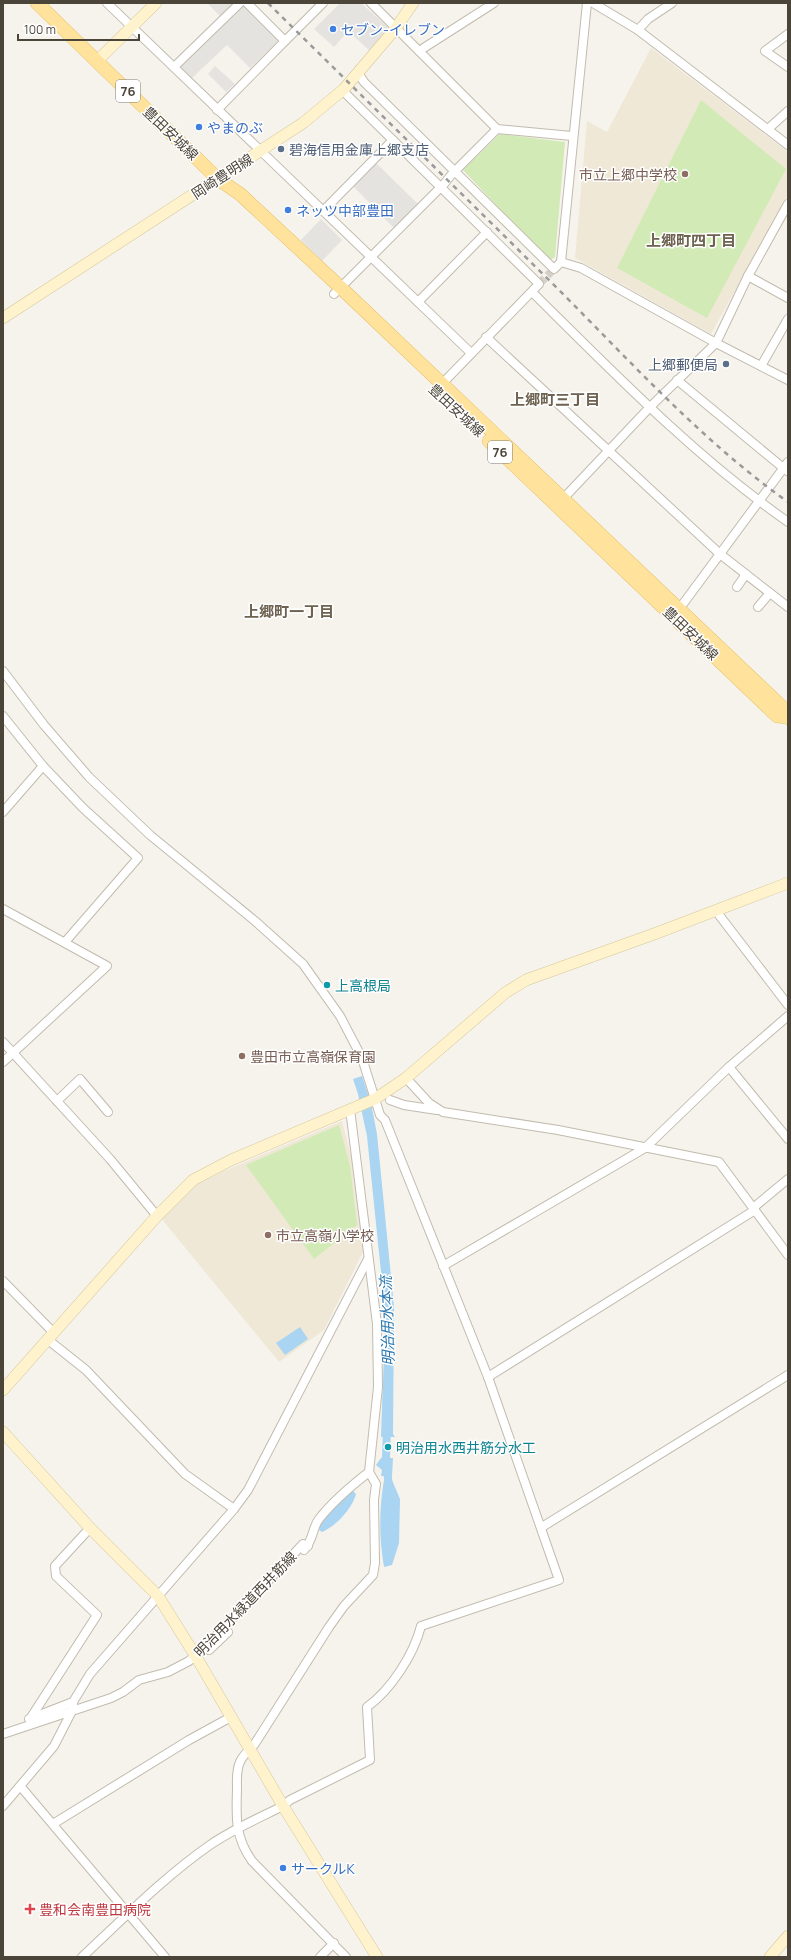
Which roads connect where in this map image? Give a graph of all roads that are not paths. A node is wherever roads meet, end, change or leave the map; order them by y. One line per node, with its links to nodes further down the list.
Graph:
1 (37, 3): 19 (main road, 豊田安城線 / 76)
2 (107, 3): 13 (street)
3 (156, 3): 13 (street)
4 (240, 3): 20 (street)
5 (247, 3): 17 (street)
6 (323, 3): 17 (street)
7 (371, 3): 14 (street)
8 (414, 3): 14 (street, 岡崎豊明線)
9 (494, 3): 18 (street)
10 (587, 3): 28 (street)
11 (593, 3): 15 (street)
12 (672, 3): 15 (street)
13 (132, 27): 19 (street); 20 (street)
14 (396, 28): 18 (street); 22 (street, 岡崎豊明線)
15 (638, 30): 27 (street)
16 (788, 34): 21 (street)
17 (285, 41): 24 (street)
18 (419, 51): 26 (street)
19 (97, 61): 33 (main road, 豊田安城線 / 76)
20 (174, 67): 24 (street)
21 (788, 67)
22 (358, 73): 23 (street, 岡崎豊明線); 32 (street)
23 (342, 90): 29 (street); 31 (street, 岡崎豊明線)
24 (217, 110): 31 (street)
25 (788, 111): 27 (street)
26 (497, 129): 28 (street); 32 (street)
27 (768, 129): 30 (street)
28 (572, 136): 39 (street)
29 (393, 140): 34 (street); 36 (street)
30 (788, 145)
31 (261, 151): 33 (street, 岡崎豊明線); 36 (street)
32 (455, 171): 34 (street); 39 (street)
33 (218, 179): 41 (main road, 豊田安城線 / 76); 45 (street, 岡崎豊明線)
34 (441, 186): 37 (street); 38 (street)
35 (788, 204): 40 (street)
36 (323, 211): 38 (street)
37 (487, 232): 42 (street); 44 (street)
38 (371, 258): 41 (street); 44 (street)
39 (561, 262): 48 (street)
40 (748, 276): 43 (street); 48 (street)
41 (337, 291): 53 (main road, 豊田安城線 / 76)
42 (532, 292): 47 (street); 54 (street)
43 (788, 298)
44 (418, 302): 49 (street)
45 (3, 318)
46 (788, 319): 50 (street)
47 (486, 338): 49 (street); 55 (street)
48 (716, 343): 50 (street); 51 (street)
49 (471, 353): 53 (street)
50 (761, 366): 52 (street)
51 (676, 380): 54 (street); 56 (street)
52 (788, 380)
53 (438, 387): 57 (main road, 豊田安城線 / 76)
54 (650, 407): 55 (street); 58 (street)
55 (608, 450): 57 (street); 60 (street)
56 (787, 467): 58 (street)
57 (560, 502): 66 (main road, 豊田安城線 / 76)
58 (759, 502): 59 (street); 60 (street)
59 (788, 522)
60 (720, 554): 61 (street); 66 (street)
61 (746, 574): 62 (street); 63 (street)
62 (737, 587)
63 (770, 593): 64 (street); 65 (street)
64 (758, 607)
65 (788, 607)
66 (677, 613): 69 (main road, 豊田安城線 / 76)
67 (3, 671): 83 (street)
68 (3, 716): 70 (street)
69 (788, 716)
70 (43, 766): 71 (street); 75 (street)
71 (3, 812)
72 (788, 882): 74 (street)
73 (3, 909): 75 (street)
74 (716, 911): 76 (street); 82 (street)
75 (65, 942): 79 (street)
76 (788, 1005)
77 (788, 1016): 81 (street)
78 (3, 1042): 79 (street)
79 (13, 1053): 80 (street); 85 (street)
80 (3, 1062)
81 (729, 1067): 89 (street); 90 (street)
82 (406, 1078): 83 (street); 88 (street)
83 (373, 1100): 86 (street); 96 (street)
84 (390, 1100): 88 (street)
85 (57, 1101): 87 (street); 93 (street)
86 (355, 1107): 93 (street); 95 (street)
87 (108, 1112)
88 (444, 1112): 90 (street)
89 (788, 1139)
90 (645, 1148): 92 (street); 96 (street)
91 (788, 1179): 92 (street)
92 (754, 1209): 94 (street); 100 (street)
93 (157, 1216): 98 (street)
94 (788, 1255)
95 (368, 1259): 103 (street); 104 (street)
96 (443, 1266): 100 (street)
97 (3, 1280): 98 (street)
98 (50, 1336): 101 (street); 104 (street)
99 (788, 1374): 105 (street)
100 (488, 1377): 105 (street)
101 (3, 1390)
102 (3, 1432): 106 (street)
103 (369, 1472): 108 (street, 明治用水緑道西井筋線); 114 (street)
104 (234, 1509): 107 (street)
105 (542, 1527): 117 (street)
106 (90, 1528): 107 (street); 111 (street)
107 (158, 1596): 108 (street); 109 (street)
108 (197, 1658): 109 (street, 明治用水緑道西井筋線); 110 (street)
109 (73, 1706): 111 (street); 113 (street, 明治用水緑道西井筋線); 115 (street)
110 (231, 1717): 114 (street); 118 (street)
111 (30, 1719): 112 (street)
112 (3, 1729)
113 (3, 1734)
114 (249, 1749): 117 (street); 119 (street)
115 (21, 1787): 116 (street); 118 (street)
116 (3, 1806)
117 (283, 1806): 119 (street); 127 (street)
118 (53, 1824): 120 (street)
119 (237, 1829): 120 (street); 122 (street)
120 (129, 1914): 123 (street); 124 (street)
121 (788, 1936): 128 (street)
122 (334, 1943): 125 (street); 126 (street)
123 (82, 1957)
124 (165, 1957)
125 (320, 1957)
126 (346, 1957)
127 (377, 1957)
128 (770, 1957)

